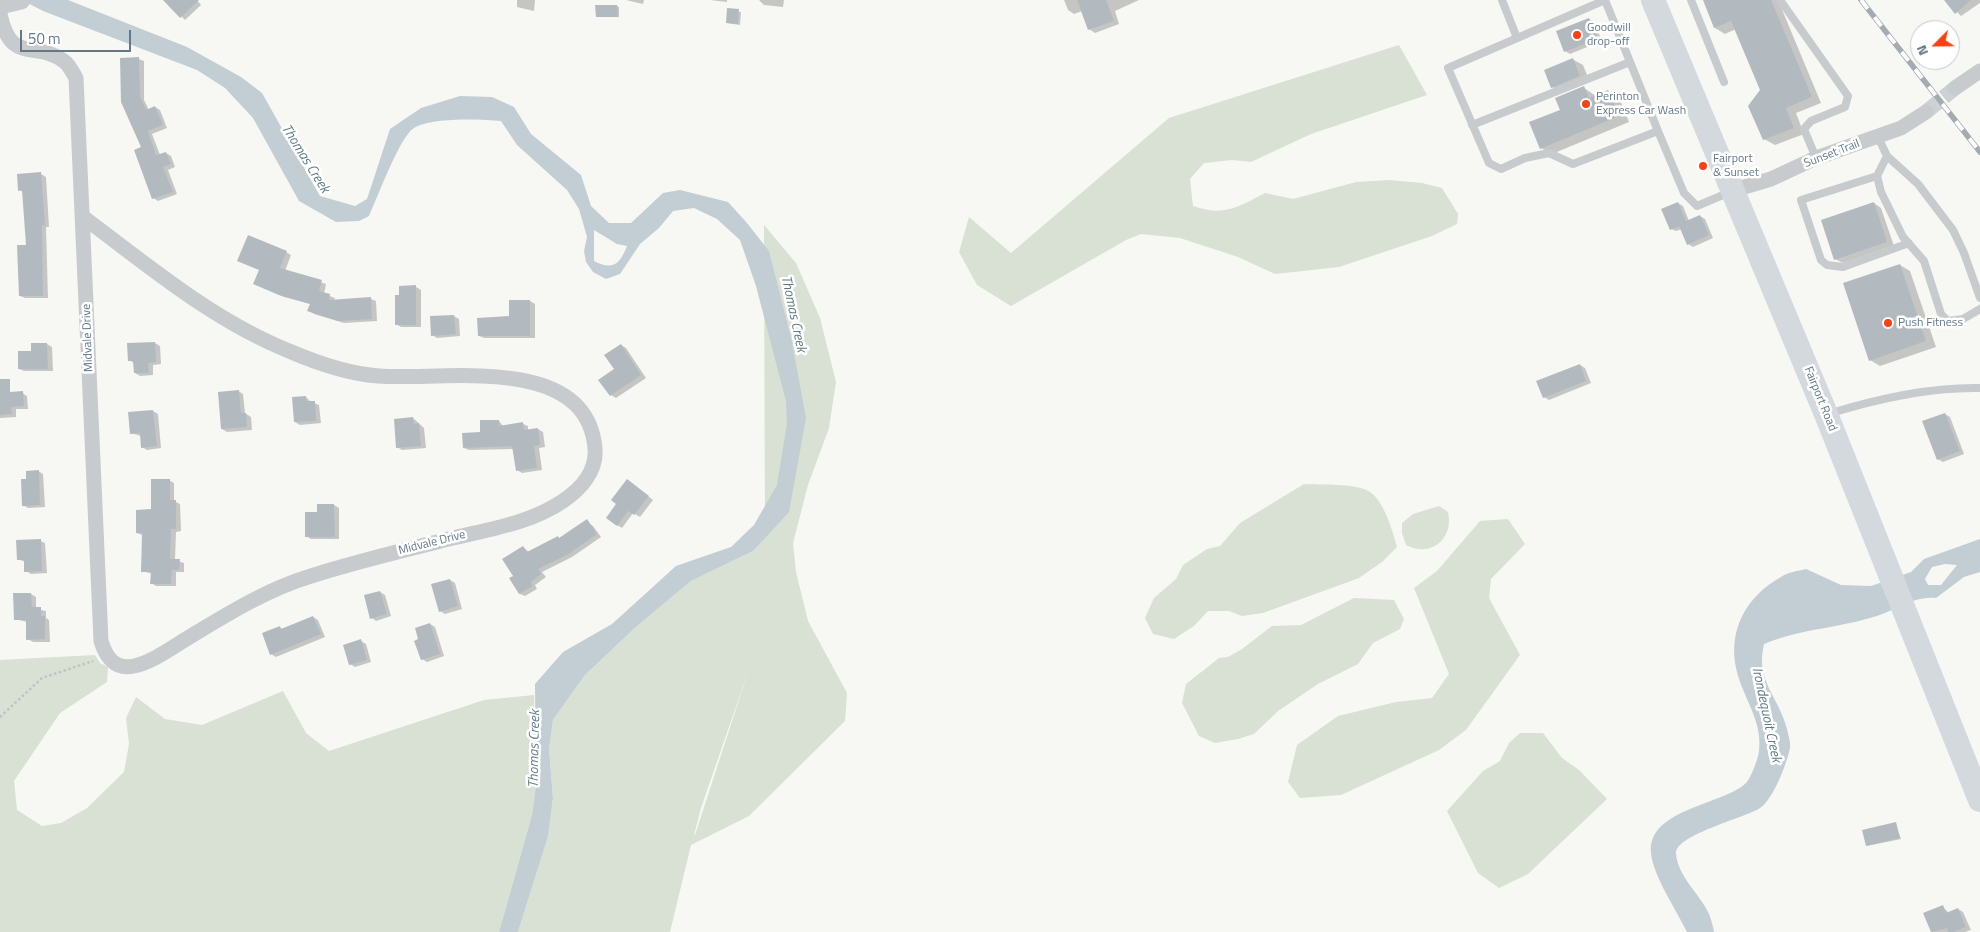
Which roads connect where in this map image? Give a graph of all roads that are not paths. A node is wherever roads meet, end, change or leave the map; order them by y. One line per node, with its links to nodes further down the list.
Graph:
1 (1502, 0): 7 (lane)
2 (1605, 0): 7 (lane); 8 (lane)
3 (1655, 0): 19 (main road, Fairport Road)
4 (1691, 0): 10 (lane)
5 (1780, 0): 17 (lane)
6 (6, 6): 20 (street, Midvale Drive)
7 (1517, 38): 13 (lane)
8 (1630, 62): 13 (lane); 14 (lane)
9 (1980, 71): 11 (street)
10 (1724, 82)
11 (1955, 88)
12 (1926, 112): 15 (street, Sunset Trail)
13 (1472, 125): 14 (lane)
14 (1658, 131): 19 (lane)
15 (1878, 137): 16 (lane); 17 (street, Sunset Trail)
16 (1887, 156): 18 (lane); 22 (lane)
17 (1816, 158): 19 (street, Sunset Trail)
18 (1877, 176): 21 (lane); 21 (lane)
19 (1734, 190): 25 (main road, Fairport Road)
20 (83, 217): 20 (street, Midvale Drive)
21 (1909, 243): 23 (lane)
22 (1980, 298)
23 (1980, 309)
24 (1980, 388): 25 (lane)
25 (1826, 414): 26 (main road, Fairport Road)
26 (1980, 800)

